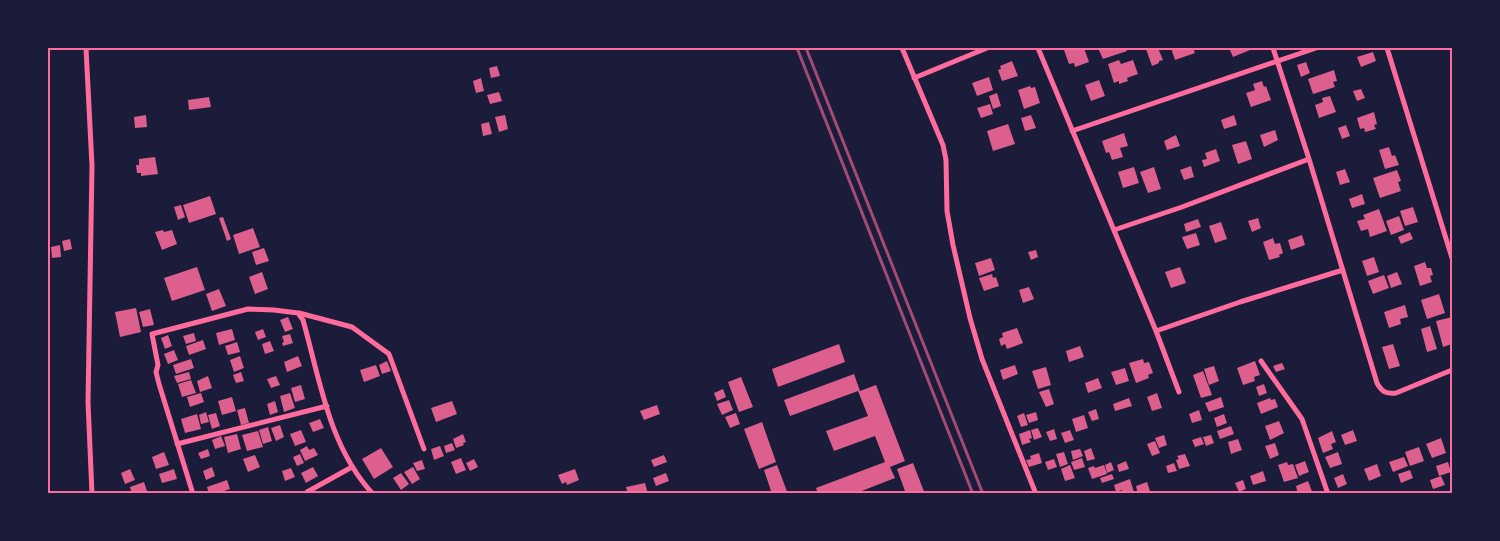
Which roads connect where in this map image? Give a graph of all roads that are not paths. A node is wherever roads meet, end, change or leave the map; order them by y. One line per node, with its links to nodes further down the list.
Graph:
1 (86, 48): 24 (street)
2 (902, 48): 9 (street)
3 (987, 48): 9 (street)
4 (1038, 48): 10 (street)
5 (1273, 48): 8 (street)
6 (1316, 48): 8 (street)
7 (1387, 48): 13 (street)
8 (1277, 60): 10 (street); 11 (street)
9 (914, 78): 28 (street)
10 (1072, 131): 12 (street)
11 (1309, 160): 12 (street); 14 (street)
12 (1114, 230): 16 (street)
13 (1452, 258)
14 (1343, 270): 16 (street); 18 (street)
15 (298, 313): 20 (street); 21 (street); 22 (street)
16 (1156, 331): 19 (street)
17 (1261, 361): 29 (street)
18 (1452, 370)
19 (1179, 392)
20 (327, 406): 21 (street); 23 (street)
21 (177, 444): 25 (street)
22 (424, 449)
23 (352, 466): 26 (street); 27 (street)
24 (92, 494)
25 (193, 494)
26 (308, 494)
27 (373, 494)
28 (1036, 494)
29 (1328, 494)

